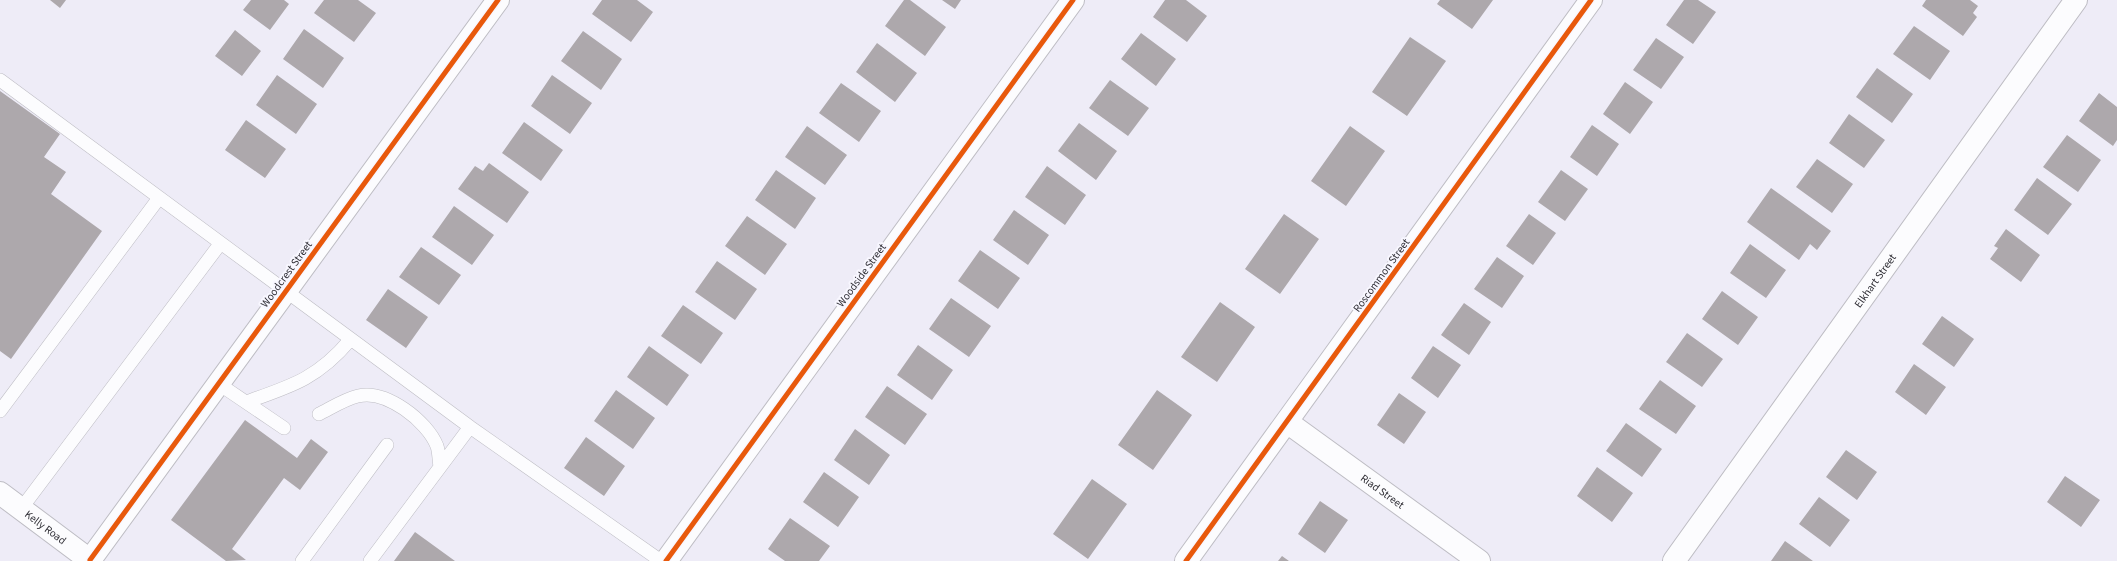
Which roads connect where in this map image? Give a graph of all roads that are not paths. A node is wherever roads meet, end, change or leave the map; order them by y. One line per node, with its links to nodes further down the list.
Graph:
1 (498, 0): 8 (street, Woodcrest Street)
2 (1073, 0): 25 (street, Woodside Street)
3 (1591, 0): 14 (street, Roscommon Street)
4 (2076, 0): 28 (street, Elkhart Street)
5 (0, 80): 6 (lane)
6 (159, 198): 7 (lane); 12 (lane)
7 (220, 244): 8 (lane); 20 (lane)
8 (285, 292): 9 (lane); 10 (street, Woodcrest Street)
9 (350, 340): 11 (lane); 15 (lane)
10 (219, 384): 11 (lane); 21 (street, Woodcrest Street)
11 (246, 402): 16 (lane)
12 (2, 408)
13 (319, 414): 18 (lane)
14 (1287, 422): 26 (street, Roscommon Street); 27 (street, Riad Street)
15 (470, 427): 18 (lane); 24 (lane)
16 (284, 428)
17 (387, 445): 22 (lane)
18 (440, 468): 23 (lane)
19 (0, 493): 20 (street, Kelly Road)
20 (21, 509): 21 (street, Kelly Road)
21 (90, 560)
22 (302, 561)
23 (370, 561)
24 (661, 561)
25 (666, 561)
26 (1186, 561)
27 (1478, 561)
28 (1674, 561)

